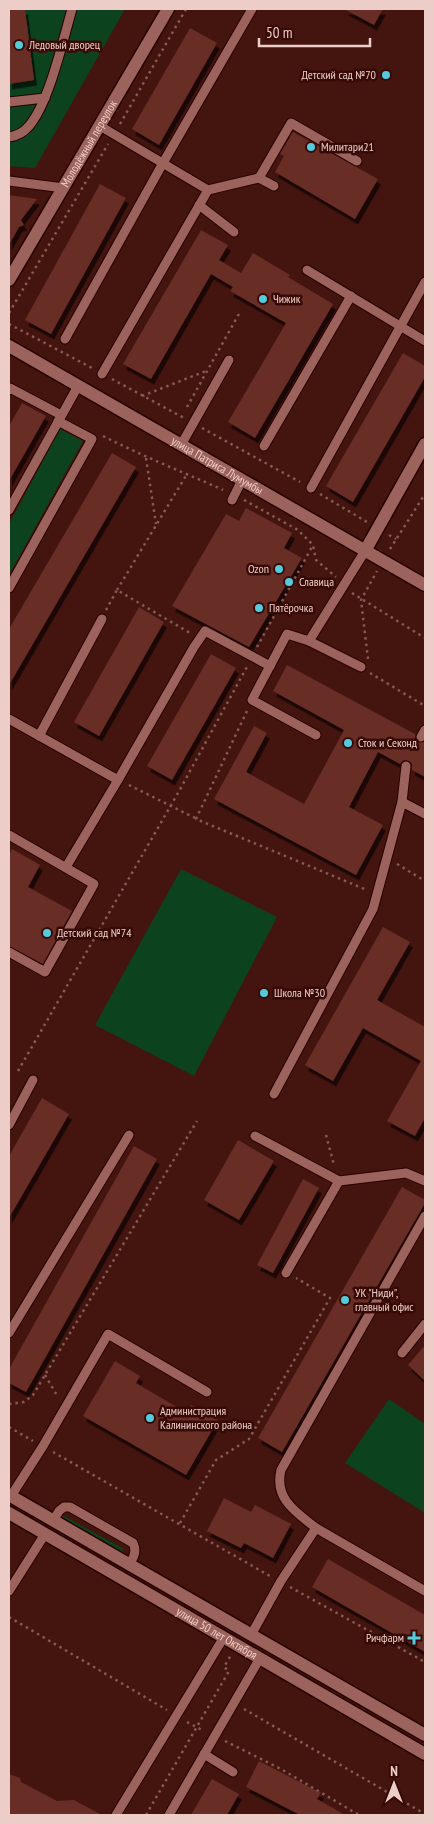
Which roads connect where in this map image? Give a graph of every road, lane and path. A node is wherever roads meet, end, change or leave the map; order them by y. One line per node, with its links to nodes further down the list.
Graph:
1 (72, 9): 5 (lane)
2 (168, 9): 7 (street, Молодёжный переулок)
3 (186, 9): 8 (path)
4 (252, 9): 11 (lane)
5 (45, 98): 6 (lane); 9 (lane)
6 (9, 102)
7 (100, 126): 8 (lane); 15 (street, Молодёжный переулок)
8 (114, 134): 11 (lane); 24 (path)
9 (9, 137)
10 (357, 161): 12 (lane)
11 (163, 163): 16 (lane); 27 (lane)
12 (259, 178): 14 (lane); 16 (lane)
13 (9, 181): 15 (lane)
14 (274, 186)
15 (64, 188): 20 (street, Молодёжный переулок)
16 (208, 190): 17 (lane)
17 (199, 205): 18 (lane); 32 (lane)
18 (234, 232)
19 (307, 270): 22 (lane)
20 (9, 280)
21 (425, 282): 26 (lane)
22 (352, 296): 26 (lane); 42 (lane)
23 (240, 312): 31 (path)
24 (9, 313)
25 (9, 324): 32 (path)
26 (400, 326): 28 (lane); 46 (lane)
27 (64, 339)
28 (425, 341)
29 (9, 346): 33 (street, улица Патриса Лумумбы)
30 (229, 360): 38 (lane)
31 (206, 370): 35 (path); 36 (path)
32 (102, 374): 35 (path)
33 (78, 386): 37 (lane); 41 (street, улица Патриса Лумумбы)
34 (9, 390): 37 (lane)
35 (142, 396): 36 (path)
36 (182, 417): 38 (path)
37 (60, 418): 49 (lane); 58 (lane)
38 (193, 424): 41 (lane); 46 (path)
39 (96, 433): 43 (path)
40 (425, 444): 51 (street)
41 (181, 445): 45 (street, улица Патриса Лумумбы)
42 (264, 446)
43 (146, 458): 44 (path); 50 (path)
44 (186, 474): 48 (path); 50 (path)
45 (242, 480): 48 (lane); 54 (street, улица Патриса Лумумбы)
46 (310, 488): 51 (path)
47 (425, 494): 52 (path)
48 (233, 497): 53 (path)
49 (9, 510)
50 (156, 525): 59 (path)
51 (378, 528): 52 (path); 54 (street)
52 (396, 540): 55 (path)
53 (313, 545): 57 (path); 65 (path)
54 (365, 551): 55 (street, улица Патриса Лумумбы); 57 (lane)
55 (383, 561): 56 (street, улица Патриса Лумумбы); 60 (path)
56 (425, 585)
57 (344, 586): 60 (path); 64 (lane)
58 (9, 588)
59 (117, 590): 61 (path); 63 (path)
60 (361, 600): 62 (path); 66 (path)
61 (102, 619): 72 (lane)
62 (425, 638)
63 (199, 639): 65 (lane); 74 (lane)
64 (309, 640): 66 (lane); 67 (lane)
65 (252, 657): 67 (lane); 76 (path)
66 (365, 665): 69 (path)
67 (270, 666): 68 (lane)
68 (252, 700): 71 (lane); 78 (path)
69 (425, 706)
70 (9, 719): 72 (lane)
71 (316, 735)
72 (40, 736): 74 (lane)
73 (406, 766): 75 (lane)
74 (118, 780): 76 (path); 81 (lane)
75 (402, 802): 77 (lane); 80 (lane)
76 (170, 806): 78 (path); 85 (path)
77 (425, 814)
78 (196, 819): 83 (path)
79 (9, 835): 81 (lane)
80 (387, 858): 82 (path); 83 (lane)
81 (66, 867): 84 (lane)
82 (425, 881)
83 (377, 894): 87 (lane)
84 (9, 952)
85 (18, 1071)
86 (33, 1080): 89 (lane)
87 (274, 1094)
88 (197, 1121): 100 (path)
89 (9, 1124)
90 (129, 1135): 98 (lane)
91 (326, 1135): 93 (path)
92 (255, 1136): 93 (lane)
93 (339, 1181): 94 (lane); 96 (lane)
94 (425, 1181)
95 (425, 1216): 110 (lane)
96 (286, 1272): 109 (path)
97 (425, 1324): 99 (lane)
98 (9, 1333)
99 (402, 1353)
100 (45, 1375): 102 (path); 103 (path)
101 (208, 1392): 103 (lane)
102 (9, 1404)
103 (65, 1408): 105 (lane)
104 (9, 1427): 105 (path)
105 (43, 1446): 106 (lane); 109 (path)
106 (9, 1497): 108 (street, улица 50 лет Октября)
107 (9, 1513): 111 (street, улица 50 лет Октября)
108 (53, 1521): 111 (street); 112 (street, улица 50 лет Октября); 112 (lane)
109 (180, 1524): 114 (path)
110 (316, 1528): 114 (lane); 116 (lane)
111 (45, 1534): 113 (street, улица 50 лет Октября); 115 (lane)
112 (129, 1565): 113 (street); 117 (street, улица 50 лет Октября)
113 (122, 1578): 119 (street, улица 50 лет Октября)
114 (281, 1582): 118 (lane); 123 (path)
115 (9, 1591)
116 (425, 1591)
117 (232, 1624): 118 (street, улица 50 лет Октября); 119 (street)
118 (251, 1635): 120 (street, улица 50 лет Октября)
119 (224, 1637): 122 (street, улица 50 лет Октября); 130 (lane)
120 (268, 1644): 122 (street); 125 (street, улица 50 лет Октября)
121 (233, 1652): 131 (path)
122 (260, 1658): 124 (lane); 126 (street, улица 50 лет Октября)
123 (425, 1662)
124 (234, 1703): 127 (lane); 129 (path)
125 (425, 1735)
126 (424, 1751)
127 (204, 1754): 128 (lane); 132 (lane)
128 (233, 1772)
129 (425, 1814)
130 (116, 1815)
131 (146, 1815)
132 (169, 1815)

